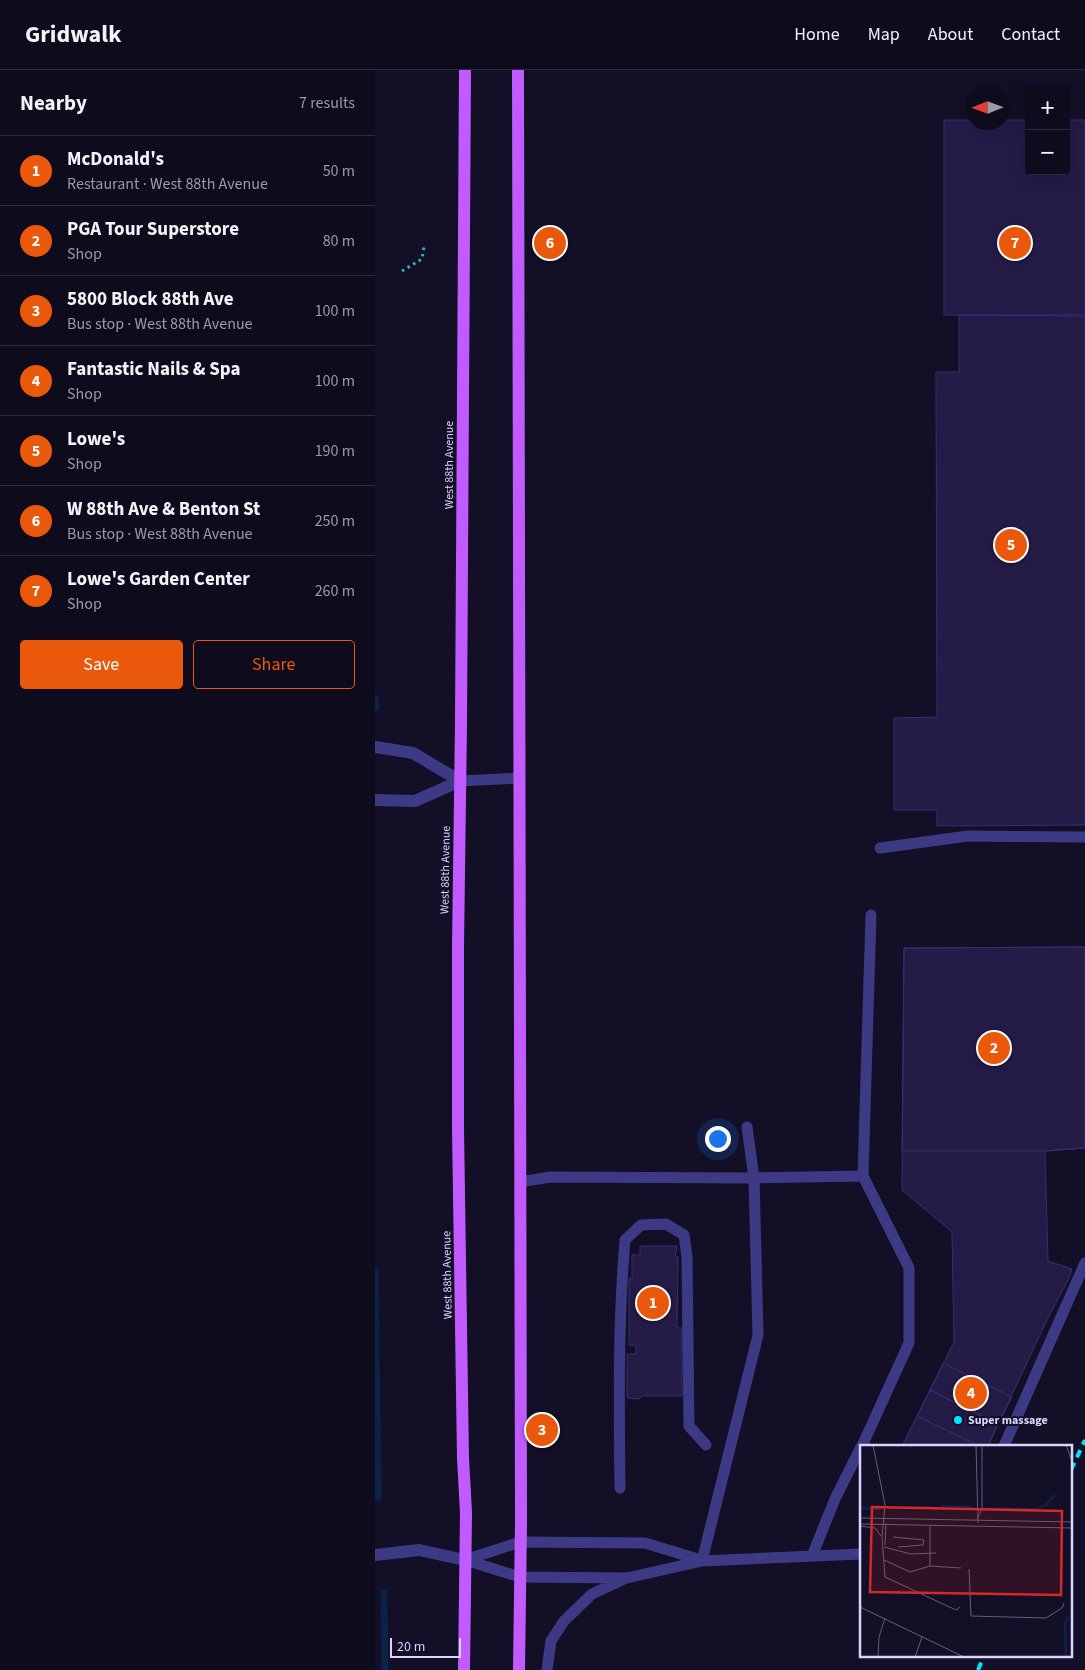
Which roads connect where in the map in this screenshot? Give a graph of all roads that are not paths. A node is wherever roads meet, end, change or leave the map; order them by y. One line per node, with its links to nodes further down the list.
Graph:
1 (465, 70): 5 (main road, West 88th Avenue)
2 (518, 70): 4 (main road)
3 (375, 746): 5 (street)
4 (519, 778): 5 (lane); 13 (main road)
5 (460, 780): 6 (street); 24 (main road, West 88th Avenue)
6 (375, 800)
7 (1085, 837): 8 (lane)
8 (880, 848)
9 (871, 915): 11 (lane)
10 (747, 1127): 12 (lane)
11 (863, 1176): 12 (lane); 15 (lane)
12 (755, 1178): 13 (lane); 25 (lane)
13 (520, 1182): 20 (main road)
14 (1085, 1263): 16 (lane)
15 (862, 1445)
16 (1004, 1445)
17 (705, 1446): 19 (lane)
18 (860, 1449): 23 (lane)
19 (620, 1488)
20 (520, 1542): 24 (lane); 25 (lane); 26 (main road)
21 (860, 1554): 23 (lane)
22 (375, 1555): 24 (street)
23 (812, 1556): 25 (lane)
24 (465, 1560): 26 (lane); 28 (main road, West 88th Avenue)
25 (702, 1561): 27 (lane)
26 (520, 1577): 27 (lane); 29 (main road)
27 (627, 1578): 30 (lane)
28 (464, 1670)
29 (519, 1670)
30 (547, 1670)

